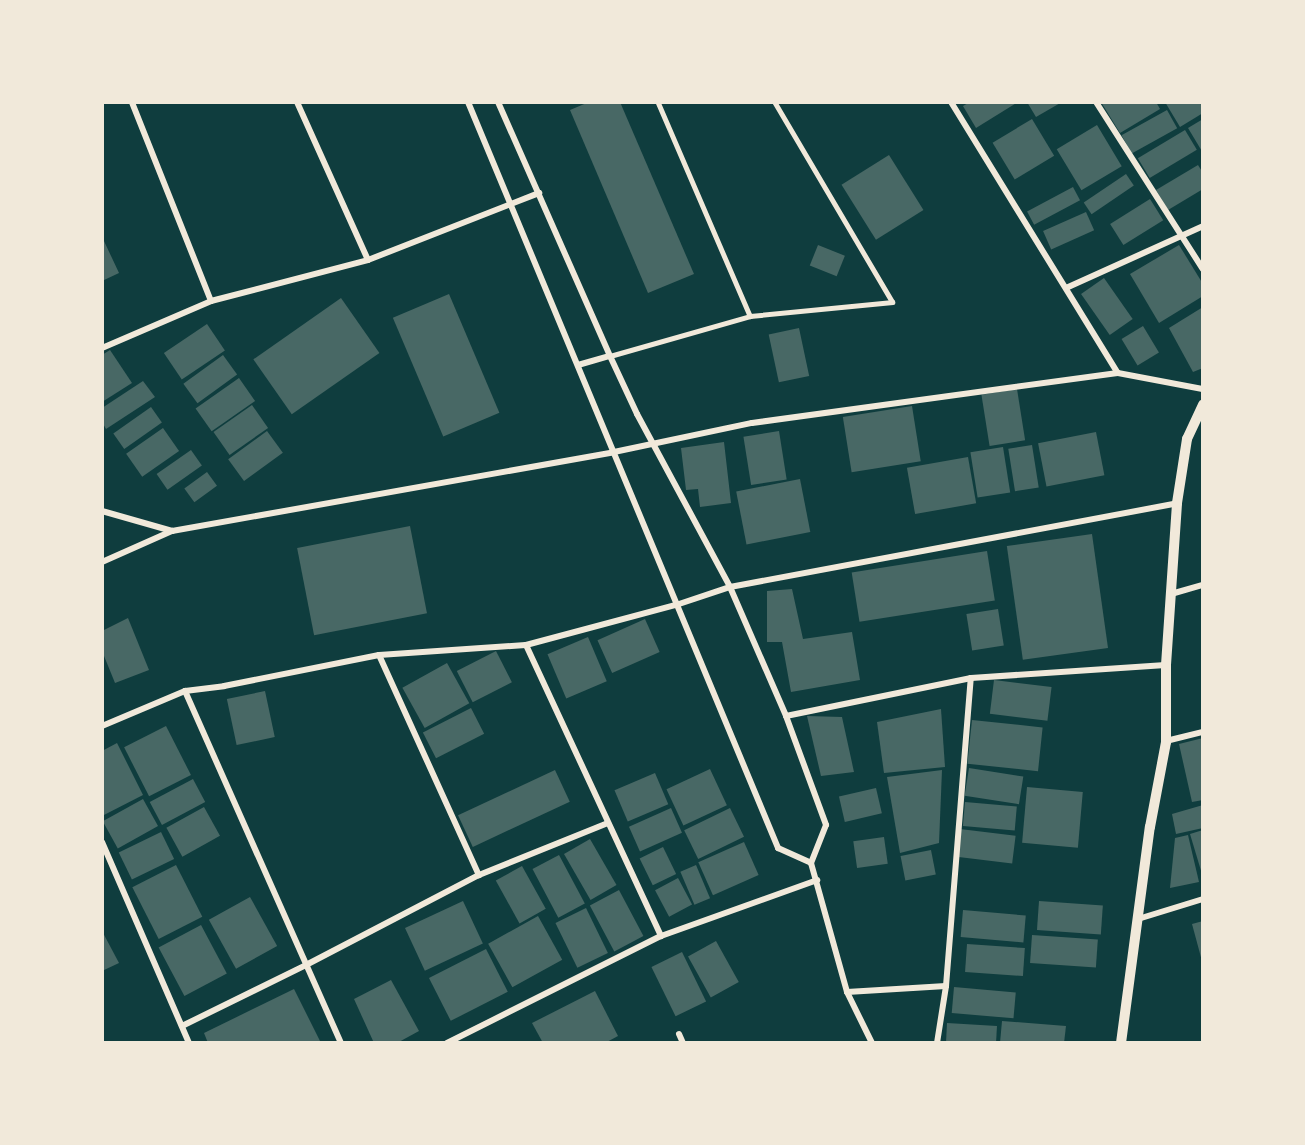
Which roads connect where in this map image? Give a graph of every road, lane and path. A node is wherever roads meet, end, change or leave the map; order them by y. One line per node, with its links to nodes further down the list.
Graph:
1 (132, 102): 16 (street)
2 (297, 102): 13 (street)
3 (468, 102): 10 (street)
4 (498, 102): 9 (street)
5 (658, 102): 17 (lane)
6 (774, 102): 17 (lane)
7 (951, 102): 15 (street)
8 (1096, 102): 12 (street)
9 (539, 193): 10 (street); 19 (street)
10 (512, 202): 13 (street); 20 (street)
11 (1203, 226): 12 (street)
12 (1181, 235): 14 (street); 15 (street)
13 (368, 260): 16 (street)
14 (1203, 269)
15 (1066, 288): 21 (street)
16 (211, 301): 18 (street)
17 (750, 316): 19 (lane)
18 (102, 348)
19 (610, 356): 20 (street); 24 (street)
20 (578, 364): 25 (street)
21 (1118, 373): 22 (street); 24 (street)
22 (1203, 389)
23 (1203, 405): 26 (street)
24 (654, 443): 25 (street); 31 (street)
25 (614, 452): 28 (street); 33 (street)
26 (1177, 503): 31 (street); 32 (street)
27 (102, 511): 28 (street)
28 (172, 531): 29 (street)
29 (102, 562)
30 (1203, 585): 32 (street)
31 (730, 587): 33 (street); 39 (street)
32 (1171, 594): 36 (street)
33 (678, 604): 34 (street); 45 (street)
34 (526, 645): 35 (street); 43 (street)
35 (379, 655): 38 (street); 46 (street)
36 (1166, 665): 37 (street); 42 (street)
37 (971, 678): 39 (street); 52 (street)
38 (185, 691): 40 (street); 51 (street)
39 (786, 716): 45 (street)
40 (102, 726)
41 (1203, 732): 42 (street)
42 (1166, 742): 49 (street)
43 (608, 823): 46 (street); 50 (street)
44 (102, 842): 54 (street)
45 (811, 862): 47 (street)
46 (479, 875): 51 (street)
47 (818, 880): 50 (street); 53 (street)
48 (1203, 899): 49 (street)
49 (1137, 920): 62 (street)
50 (661, 936): 58 (street)
51 (306, 965): 54 (street); 57 (street)
52 (946, 986): 53 (street); 61 (street)
53 (847, 992): 60 (street)
54 (182, 1026): 56 (street)
55 (679, 1034): 59 (street)
56 (189, 1043)
57 (341, 1043)
58 (447, 1043)
59 (683, 1043)
60 (872, 1043)
61 (937, 1043)
62 (1121, 1043)

